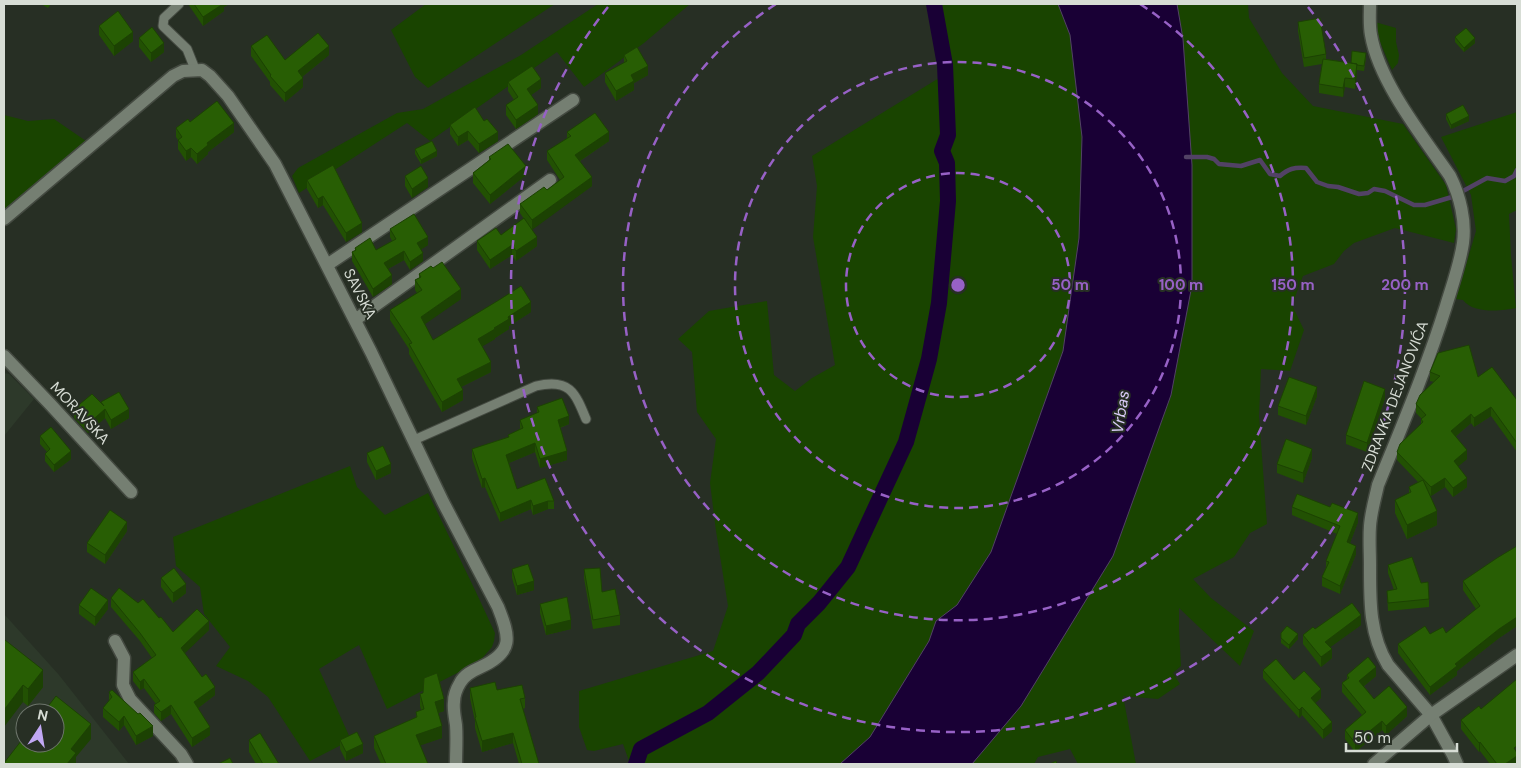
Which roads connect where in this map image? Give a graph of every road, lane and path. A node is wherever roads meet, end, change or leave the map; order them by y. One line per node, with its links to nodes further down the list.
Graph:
1 (180, 4): 3 (lane)
2 (1370, 4): 15 (street, ZDRAVKA DEJANOVIĆA)
3 (195, 69): 6 (street); 7 (street, SAVSKA)
4 (573, 100): 7 (street)
5 (550, 180): 8 (street)
6 (4, 219)
7 (327, 265): 8 (street, SAVSKA)
8 (355, 320): 11 (street, SAVSKA)
9 (6, 363): 12 (street, MORAVSKA)
10 (586, 420): 11 (lane)
11 (414, 440): 17 (street, SAVSKA)
12 (131, 492)
13 (115, 642): 16 (street)
14 (1517, 655): 15 (street)
15 (1431, 715): 18 (street); 19 (street, ZDRAVKA DEJANOVIĆA)
16 (187, 764)
17 (456, 764)
18 (1374, 764)
19 (1457, 764)

